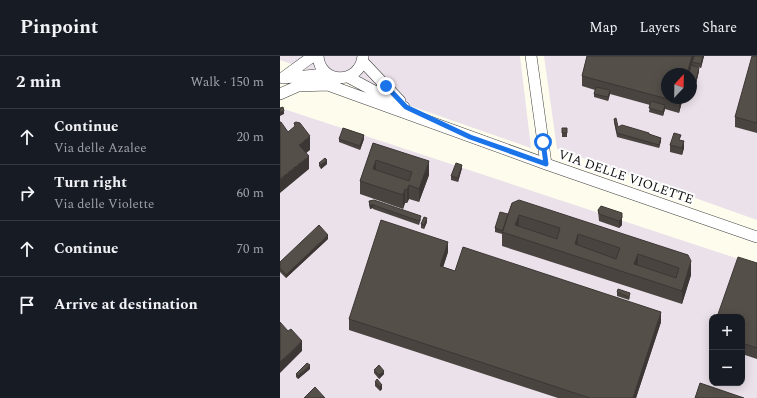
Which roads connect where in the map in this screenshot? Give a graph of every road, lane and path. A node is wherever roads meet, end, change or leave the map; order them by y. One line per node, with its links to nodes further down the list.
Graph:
1 (313, 56): 7 (street)
2 (318, 56): 5 (street)
3 (531, 56): 11 (street)
4 (363, 59): 6 (street); 9 (street)
5 (327, 74): 6 (street); 7 (street)
6 (348, 77): 9 (street)
7 (281, 78)
8 (280, 94): 10 (street, VIA DELLE VIOLETTE)
9 (406, 107): 10 (street)
10 (470, 137): 11 (street, VIA DELLE VIOLETTE)
11 (546, 164): 12 (street, VIA DELLE VIOLETTE)
12 (757, 237)

